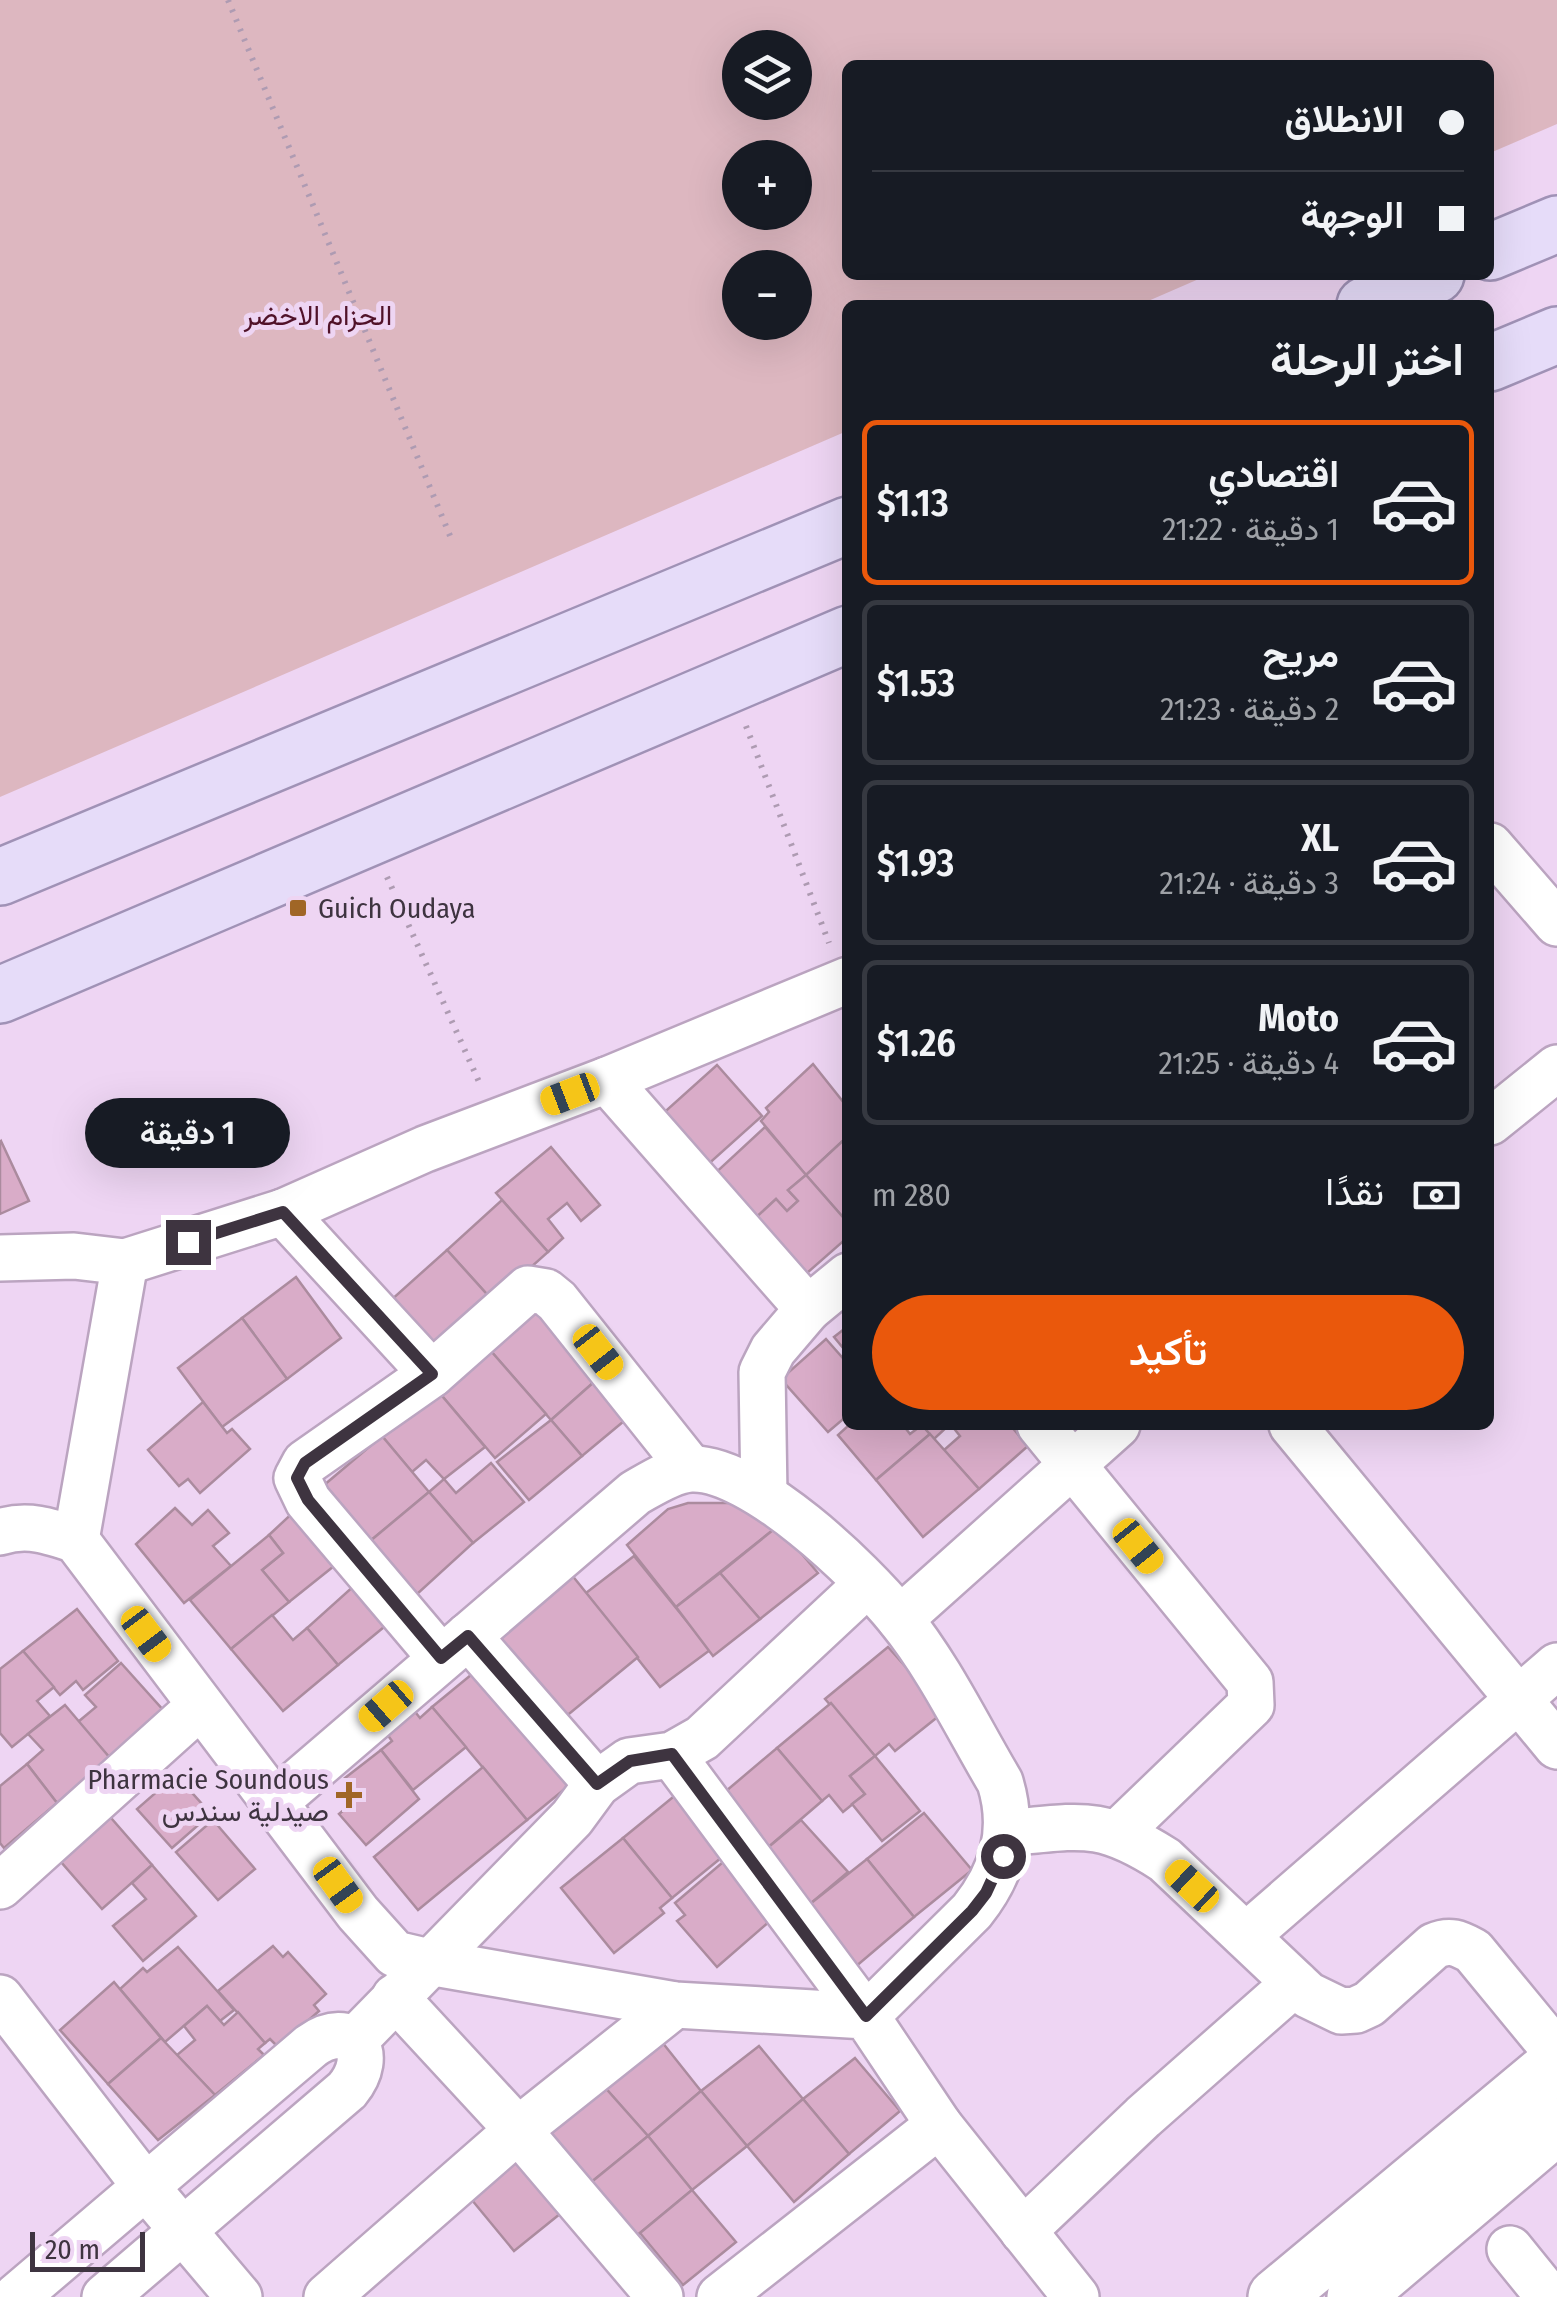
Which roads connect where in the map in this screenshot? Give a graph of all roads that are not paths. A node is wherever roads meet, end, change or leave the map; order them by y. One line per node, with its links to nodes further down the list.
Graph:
1 (1557, 224): 2 (main road)
2 (1494, 250)
3 (1424, 280): 4 (main road)
4 (1377, 300)
5 (1557, 334): 6 (main road)
6 (1494, 361)
7 (842, 527): 10 (main road)
8 (842, 637): 13 (main road)
9 (1494, 851): 11 (street)
10 (0, 877)
11 (1557, 923)
12 (842, 982): 15 (street)
13 (0, 995)
14 (1557, 1068): 16 (street)
15 (607, 1080): 17 (street); 21 (street)
16 (1494, 1119)
17 (283, 1212): 19 (street); 22 (street)
18 (0, 1258): 19 (street)
19 (125, 1262): 30 (street)
20 (842, 1281): 21 (street)
21 (808, 1309): 28 (street)
22 (432, 1374): 27 (street); 33 (street)
23 (1044, 1430): 26 (street)
24 (1110, 1430): 26 (street)
25 (1296, 1430): 35 (street)
26 (1072, 1464): 32 (street); 41 (street)
27 (690, 1468): 28 (street); 33 (street)
28 (764, 1494): 31 (street)
29 (0, 1532): 30 (street)
30 (76, 1540): 36 (street)
31 (867, 1584): 32 (street); 38 (street)
32 (900, 1619): 42 (street)
33 (454, 1647): 39 (street); 40 (street)
34 (1557, 1666): 35 (street)
35 (1518, 1699): 37 (street); 44 (street)
36 (200, 1706): 40 (street); 43 (street)
37 (1557, 1746)
38 (672, 1754): 39 (street); 49 (street)
39 (597, 1784): 45 (street)
40 (276, 1801): 45 (street)
41 (1118, 1832): 42 (street); 44 (street)
42 (1008, 1833): 49 (street)
43 (0, 1886)
44 (1246, 1936): 46 (street)
45 (429, 1962): 47 (street); 48 (street)
46 (1295, 1984): 52 (street); 59 (street)
47 (395, 1997): 51 (street); 56 (street)
48 (675, 2005): 49 (street); 56 (street)
49 (866, 2016): 54 (street)
50 (6, 2020): 57 (street)
51 (354, 2041): 57 (street); 58 (street)
52 (1557, 2053)
53 (1557, 2063): 69 (street)
54 (938, 2126): 59 (street); 67 (street)
55 (1557, 2126): 70 (street)
56 (518, 2130): 65 (street); 66 (street)
57 (146, 2186): 58 (street); 60 (street)
58 (185, 2230): 62 (street); 64 (street)
59 (1022, 2231): 68 (street)
60 (94, 2232): 62 (street); 63 (street)
61 (1510, 2249): 71 (street)
62 (118, 2286)
63 (16, 2297)
64 (238, 2297)
65 (327, 2297)
66 (660, 2297)
67 (720, 2297)
68 (1076, 2297)
69 (1276, 2297)
70 (1354, 2297)
71 (1549, 2297)

